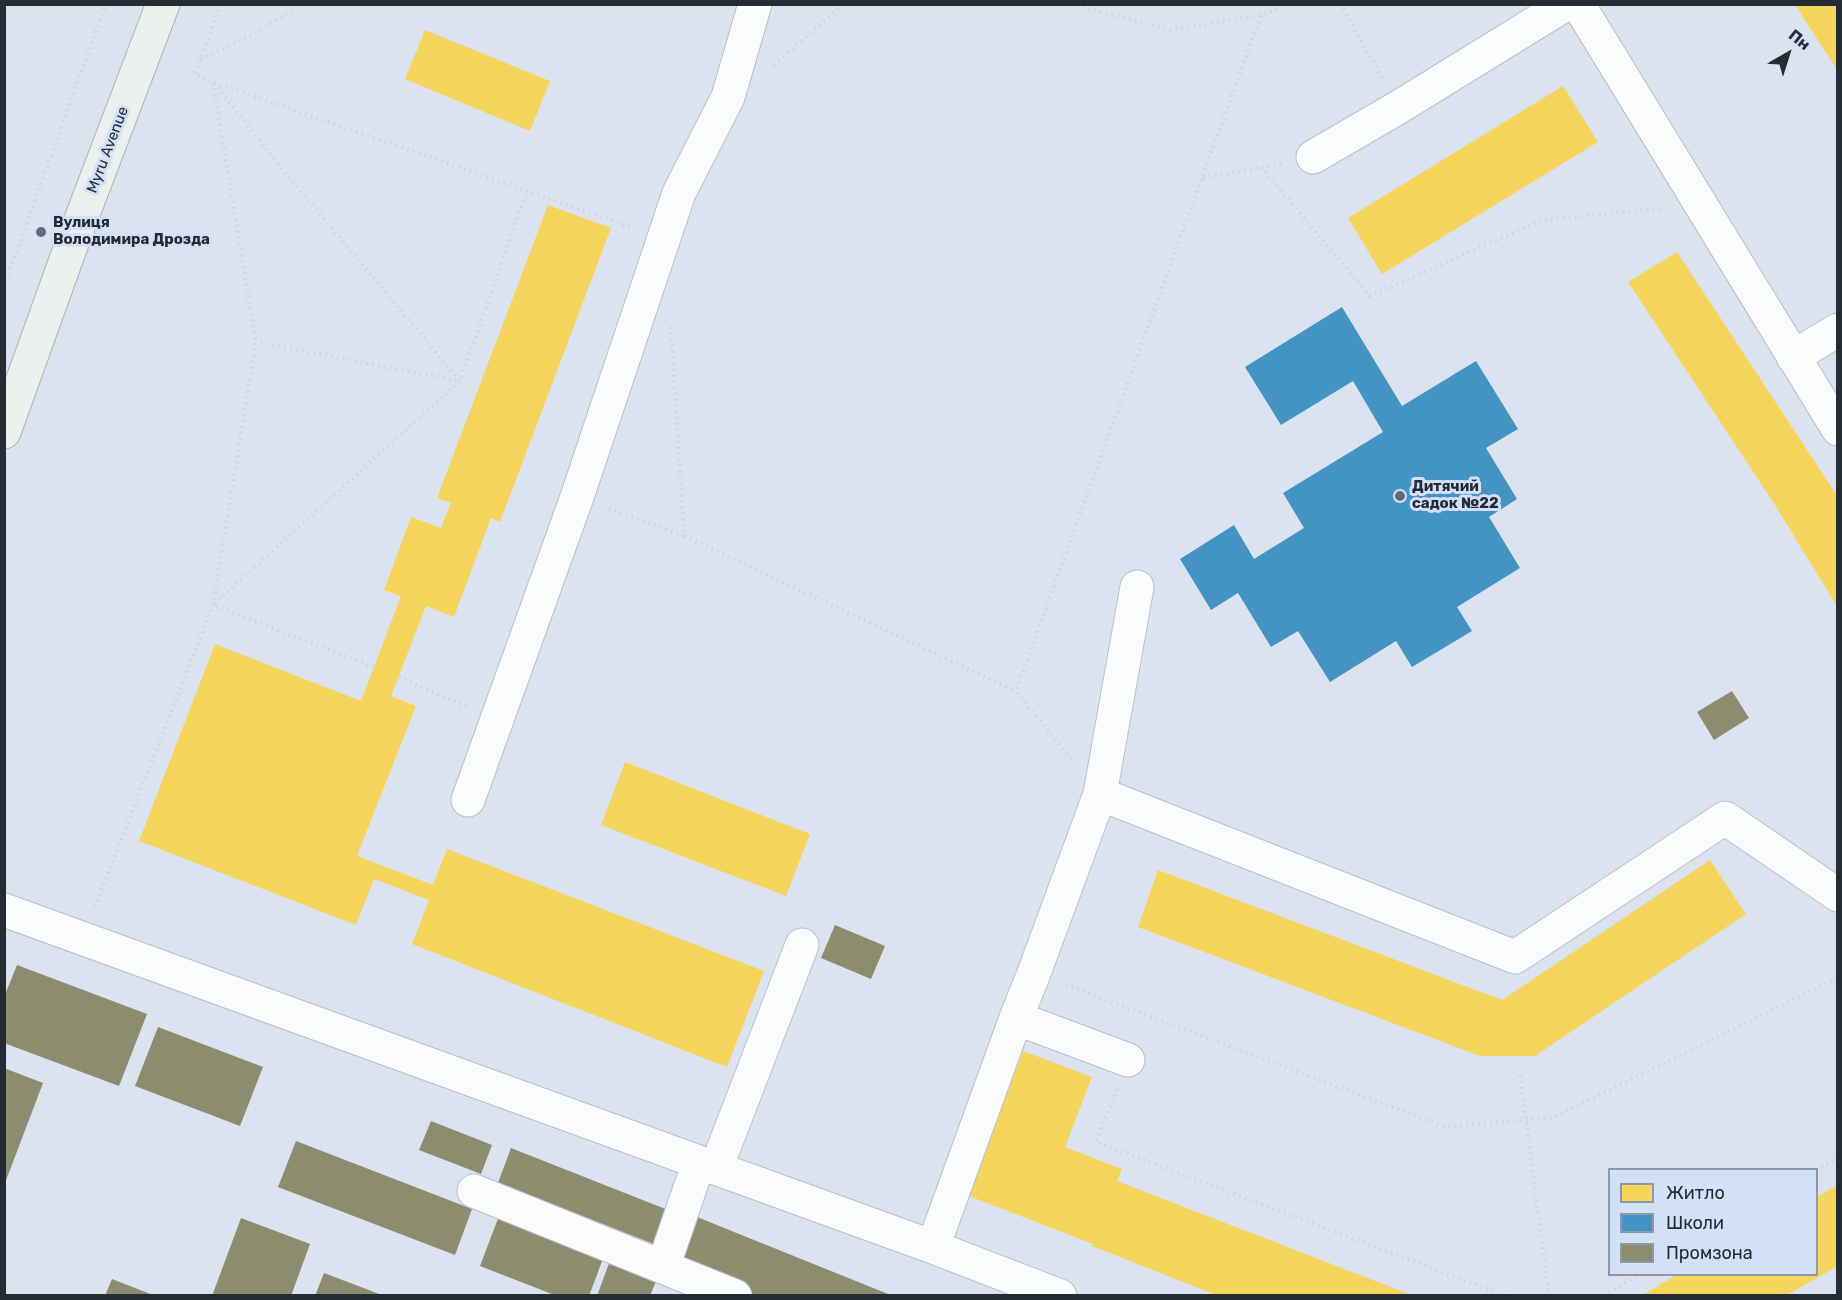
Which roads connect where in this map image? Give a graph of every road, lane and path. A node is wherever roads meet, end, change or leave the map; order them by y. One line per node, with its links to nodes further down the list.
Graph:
1 (106, 4): 22 (path)
2 (163, 4): 28 (main road, Myru Avenue)
3 (221, 4): 13 (path)
4 (302, 4): 13 (path)
5 (755, 4): 29 (street)
6 (843, 4): 14 (path)
7 (1071, 4): 12 (path)
8 (1291, 4): 12 (path)
9 (1340, 4): 16 (path)
10 (1566, 4): 16 (street)
11 (1578, 4): 21 (street)
12 (1261, 15): 19 (path)
13 (201, 59): 15 (path)
14 (771, 67)
15 (213, 82): 24 (path); 26 (path)
16 (1399, 107): 17 (street)
17 (1313, 158): 18 (path)
18 (1261, 167): 19 (path); 21 (path)
19 (1202, 178): 36 (path)
20 (527, 191): 26 (path)
21 (1700, 204): 25 (street)
22 (4, 285)
23 (1838, 330): 25 (street)
24 (256, 342): 26 (path); 32 (path)
25 (1793, 357): 27 (street)
26 (460, 381): 32 (path)
27 (1838, 429)
28 (4, 432)
29 (577, 497): 30 (path); 35 (street)
30 (684, 536)
31 (1137, 587): 36 (street)
32 (213, 605): 33 (path); 40 (path)
33 (374, 667)
34 (399, 677): 35 (path)
35 (497, 720): 37 (street)
36 (1100, 794): 38 (street); 42 (street)
37 (468, 800)
38 (1838, 895)
39 (4, 910): 40 (street)
40 (83, 939): 49 (street)
41 (802, 945): 49 (street)
42 (1034, 973): 44 (street); 47 (path)
43 (1838, 978): 47 (path)
44 (1016, 1018): 45 (street); 52 (street)
45 (1128, 1060): 57 (path)
46 (1520, 1075): 47 (path)
47 (1525, 1120): 58 (path)
48 (1838, 1157): 50 (path)
49 (707, 1165): 52 (street); 54 (street)
50 (1818, 1169)
51 (474, 1191): 54 (street)
52 (933, 1248): 56 (street)
53 (1637, 1276): 59 (path)
54 (669, 1278): 55 (street)
55 (735, 1296)
56 (1060, 1296)
57 (1506, 1296)
58 (1549, 1296)
59 (1604, 1296)

